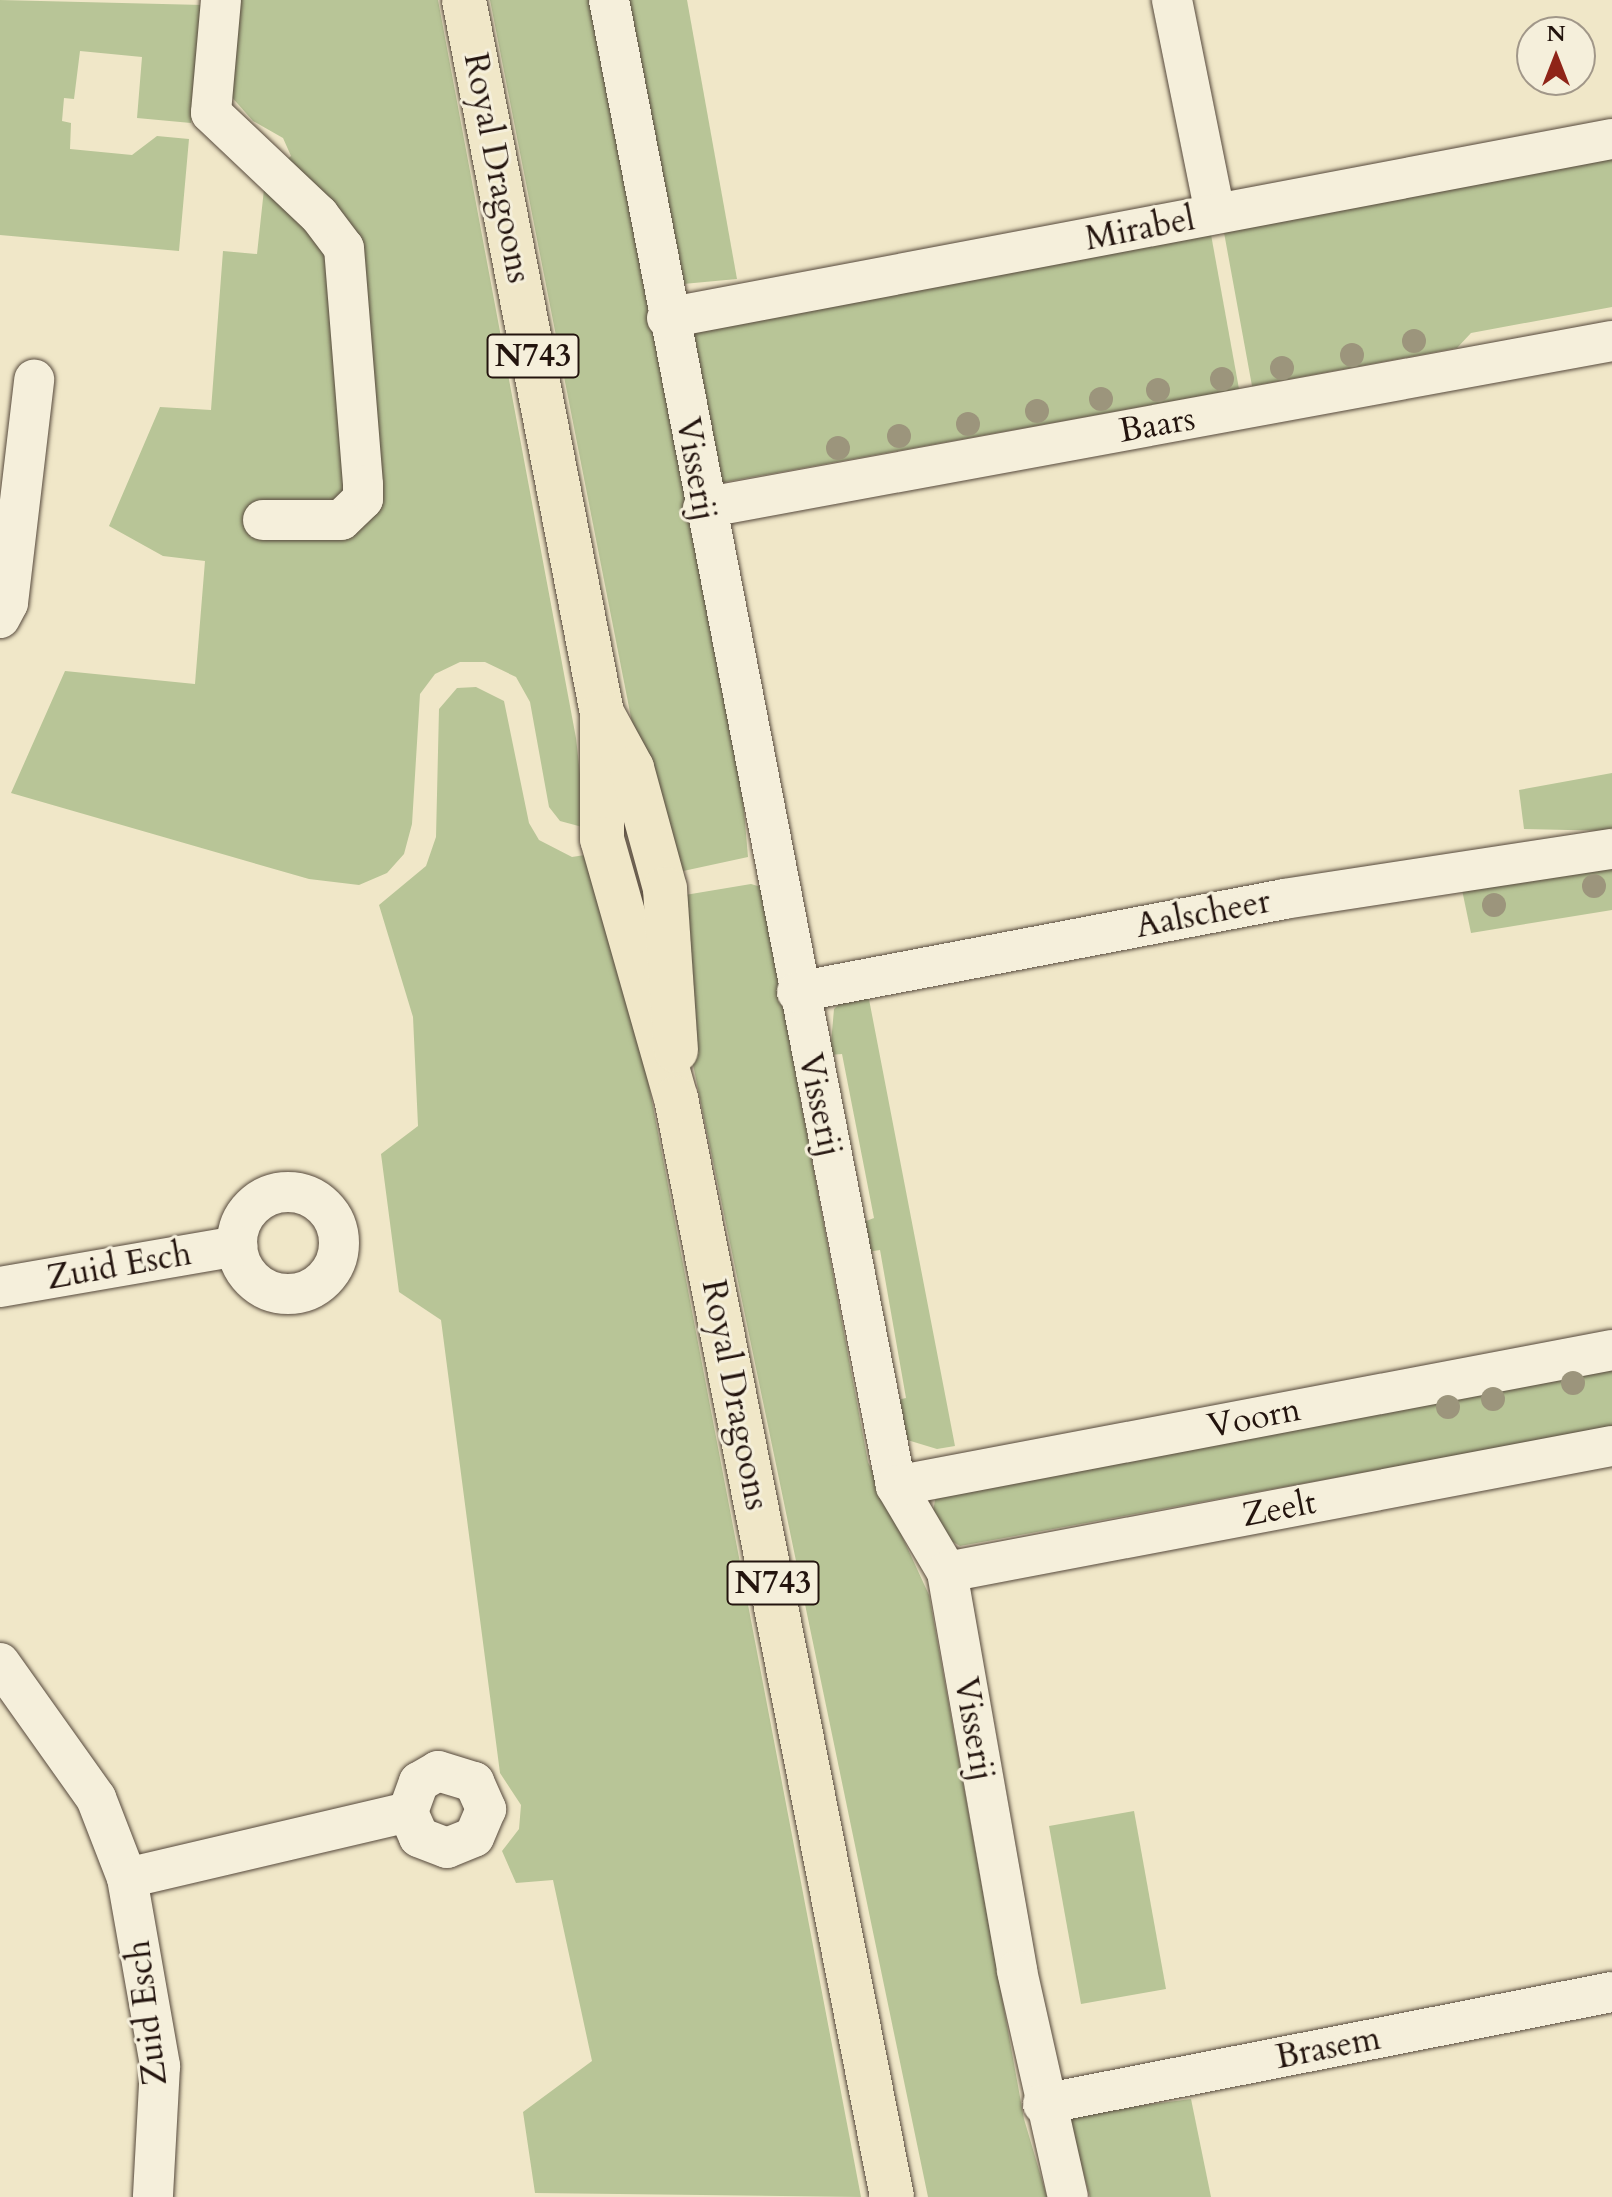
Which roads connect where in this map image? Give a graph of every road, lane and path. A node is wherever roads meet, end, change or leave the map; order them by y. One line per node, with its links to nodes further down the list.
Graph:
1 (221, 0): 11 (street)
2 (464, 0): 25 (main road, Royal Dragoons / N743)
3 (609, 0): 7 (street, Visserij)
4 (1172, 0): 6 (street)
5 (1612, 139): 6 (street, Mirabel)
6 (1215, 214): 7 (street, Mirabel)
7 (667, 318): 10 (street, Visserij)
8 (1612, 341): 10 (street, Baars)
9 (34, 380): 12 (street)
10 (703, 508): 14 (street, Visserij)
11 (263, 520)
12 (0, 618)
13 (1612, 849): 14 (street, Aalscheer)
14 (797, 992): 19 (street, Visserij)
15 (237, 1246): 16 (street, Zuid Esch)
16 (0, 1287)
17 (1612, 1350): 19 (street, Voorn)
18 (1612, 1446): 20 (street, Zeelt)
19 (896, 1486): 20 (street, Visserij)
20 (947, 1572): 26 (street, Visserij)
21 (0, 1663): 23 (street, Zuid Esch)
22 (408, 1812): 23 (street)
23 (127, 1878): 27 (street, Zuid Esch)
24 (1612, 1992): 26 (street, Brasem)
25 (870, 2068): 28 (main road, Royal Dragoons / N743); 29 (main road, Royal Dragoons / N743)
26 (1043, 2104): 30 (street, Visserij)
27 (153, 2197)
28 (892, 2197)
29 (908, 2197)
30 (1068, 2197)

